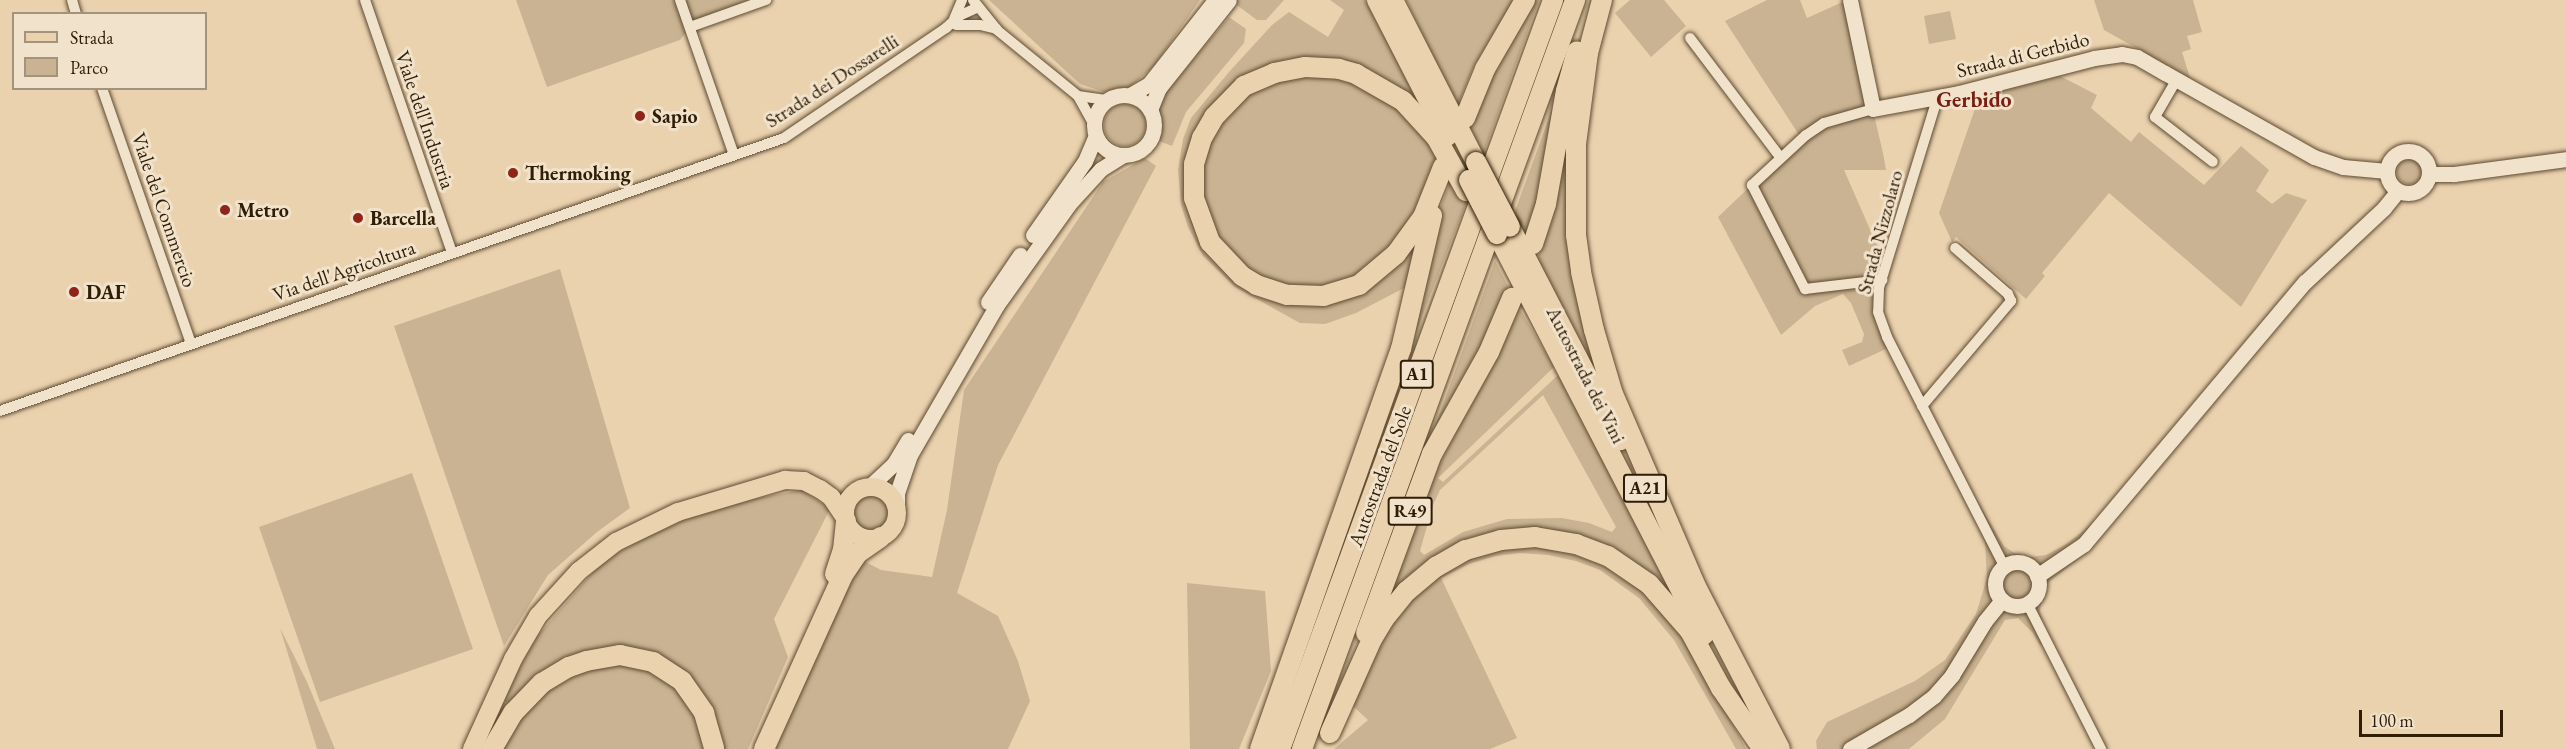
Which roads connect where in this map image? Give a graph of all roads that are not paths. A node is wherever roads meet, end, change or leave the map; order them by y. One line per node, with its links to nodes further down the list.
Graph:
1 (365, 0): 42 (street, Viale dell'Industria)
2 (681, 0): 17 (street)
3 (766, 0): 17 (street)
4 (962, 0): 16 (street)
5 (1215, 0): 22 (street)
6 (1229, 0): 27 (street)
7 (1377, 0): 37 (highway, Autostrada dei Vini / A21)
8 (1393, 0): 37 (highway, Autostrada dei Vini / A21)
9 (1525, 0): 28 (highway)
10 (1553, 0): 70 (highway, Autostrada del Sole / A1)
11 (1575, 0): 71 (highway, Autostrada del Sole / A1)
12 (1595, 0): 40 (highway)
13 (1602, 0): 56 (highway)
14 (1850, 0): 26 (street)
15 (976, 4): 16 (street, Strada dei Dossarelli); 18 (street, Strada dei Dossarelli)
16 (951, 25): 18 (street, Strada dei Dossarelli); 30 (street, Strada dei Dossarelli)
17 (690, 27): 30 (street)
18 (997, 30): 23 (street, Strada dei Dossarelli)
19 (1690, 38): 32 (street)
20 (2177, 79): 24 (street, Strada di Gerbido); 34 (street); 35 (street, Strada di Gerbido)
21 (103, 90): 45 (street, Viale del Commercio)
22 (1130, 95): 25 (street); 27 (street)
23 (1078, 96): 25 (street); 29 (street)
24 (1938, 96): 26 (street, Strada di Gerbido); 43 (street, Strada Nizzolaro)
25 (1106, 100): 29 (street)
26 (1873, 109): 32 (street, Strada di Gerbido)
27 (1150, 110): 31 (street)
28 (1465, 118)
29 (1094, 130): 31 (street); 49 (street)
30 (734, 155): 42 (street, Via dell'Agricoltura)
31 (1123, 155): 50 (street)
32 (1780, 158): 43 (street, Strada di Gerbido)
33 (2566, 159): 36 (street)
34 (2213, 162)
35 (2387, 171): 36 (street); 38 (street)
36 (2430, 174): 38 (street)
37 (1470, 178): 39 (highway, Autostrada dei Vini / A21, bridge); 39 (highway, bridge); 55 (highway)
38 (2398, 191): 54 (street)
39 (1503, 236): 56 (highway, Autostrada dei Vini / A21); 72 (highway, Autostrada dei Vini / A21)
40 (1533, 244)
41 (1955, 248): 46 (street)
42 (452, 252): 45 (street, Via dell'Agricoltura)
43 (1882, 280): 46 (street, Strada Nizzolaro)
44 (1512, 298): 60 (highway, R49)
45 (191, 344): 47 (street, Via dell'Agricoltura)
46 (1922, 406): 53 (street, Strada Nizzolaro)
47 (0, 411)
48 (804, 481): 49 (main road); 51 (main road); 59 (main road)
49 (866, 487): 50 (main road); 51 (main road)
50 (897, 512): 52 (main road)
51 (845, 520): 52 (main road); 66 (highway)
52 (881, 537): 67 (highway)
53 (2004, 566): 54 (street); 57 (street)
54 (2037, 576): 58 (street)
55 (1318, 583): 68 (highway); 69 (highway)
56 (1698, 591): 73 (highway, Autostrada dei Vini / A21)
57 (2002, 600): 58 (street); 61 (street)
58 (2027, 603): 74 (street)
59 (488, 711): 62 (main road); 63 (main road)
60 (1328, 741): 72 (highway)
61 (1853, 748)
62 (462, 749)
63 (470, 749)
64 (492, 749): 65 (highway)
65 (714, 749)
66 (756, 749)
67 (764, 749)
68 (1249, 749)
69 (1260, 749)
70 (1280, 749)
71 (1302, 749)
72 (1763, 749)
73 (1780, 749)
74 (2101, 749)

